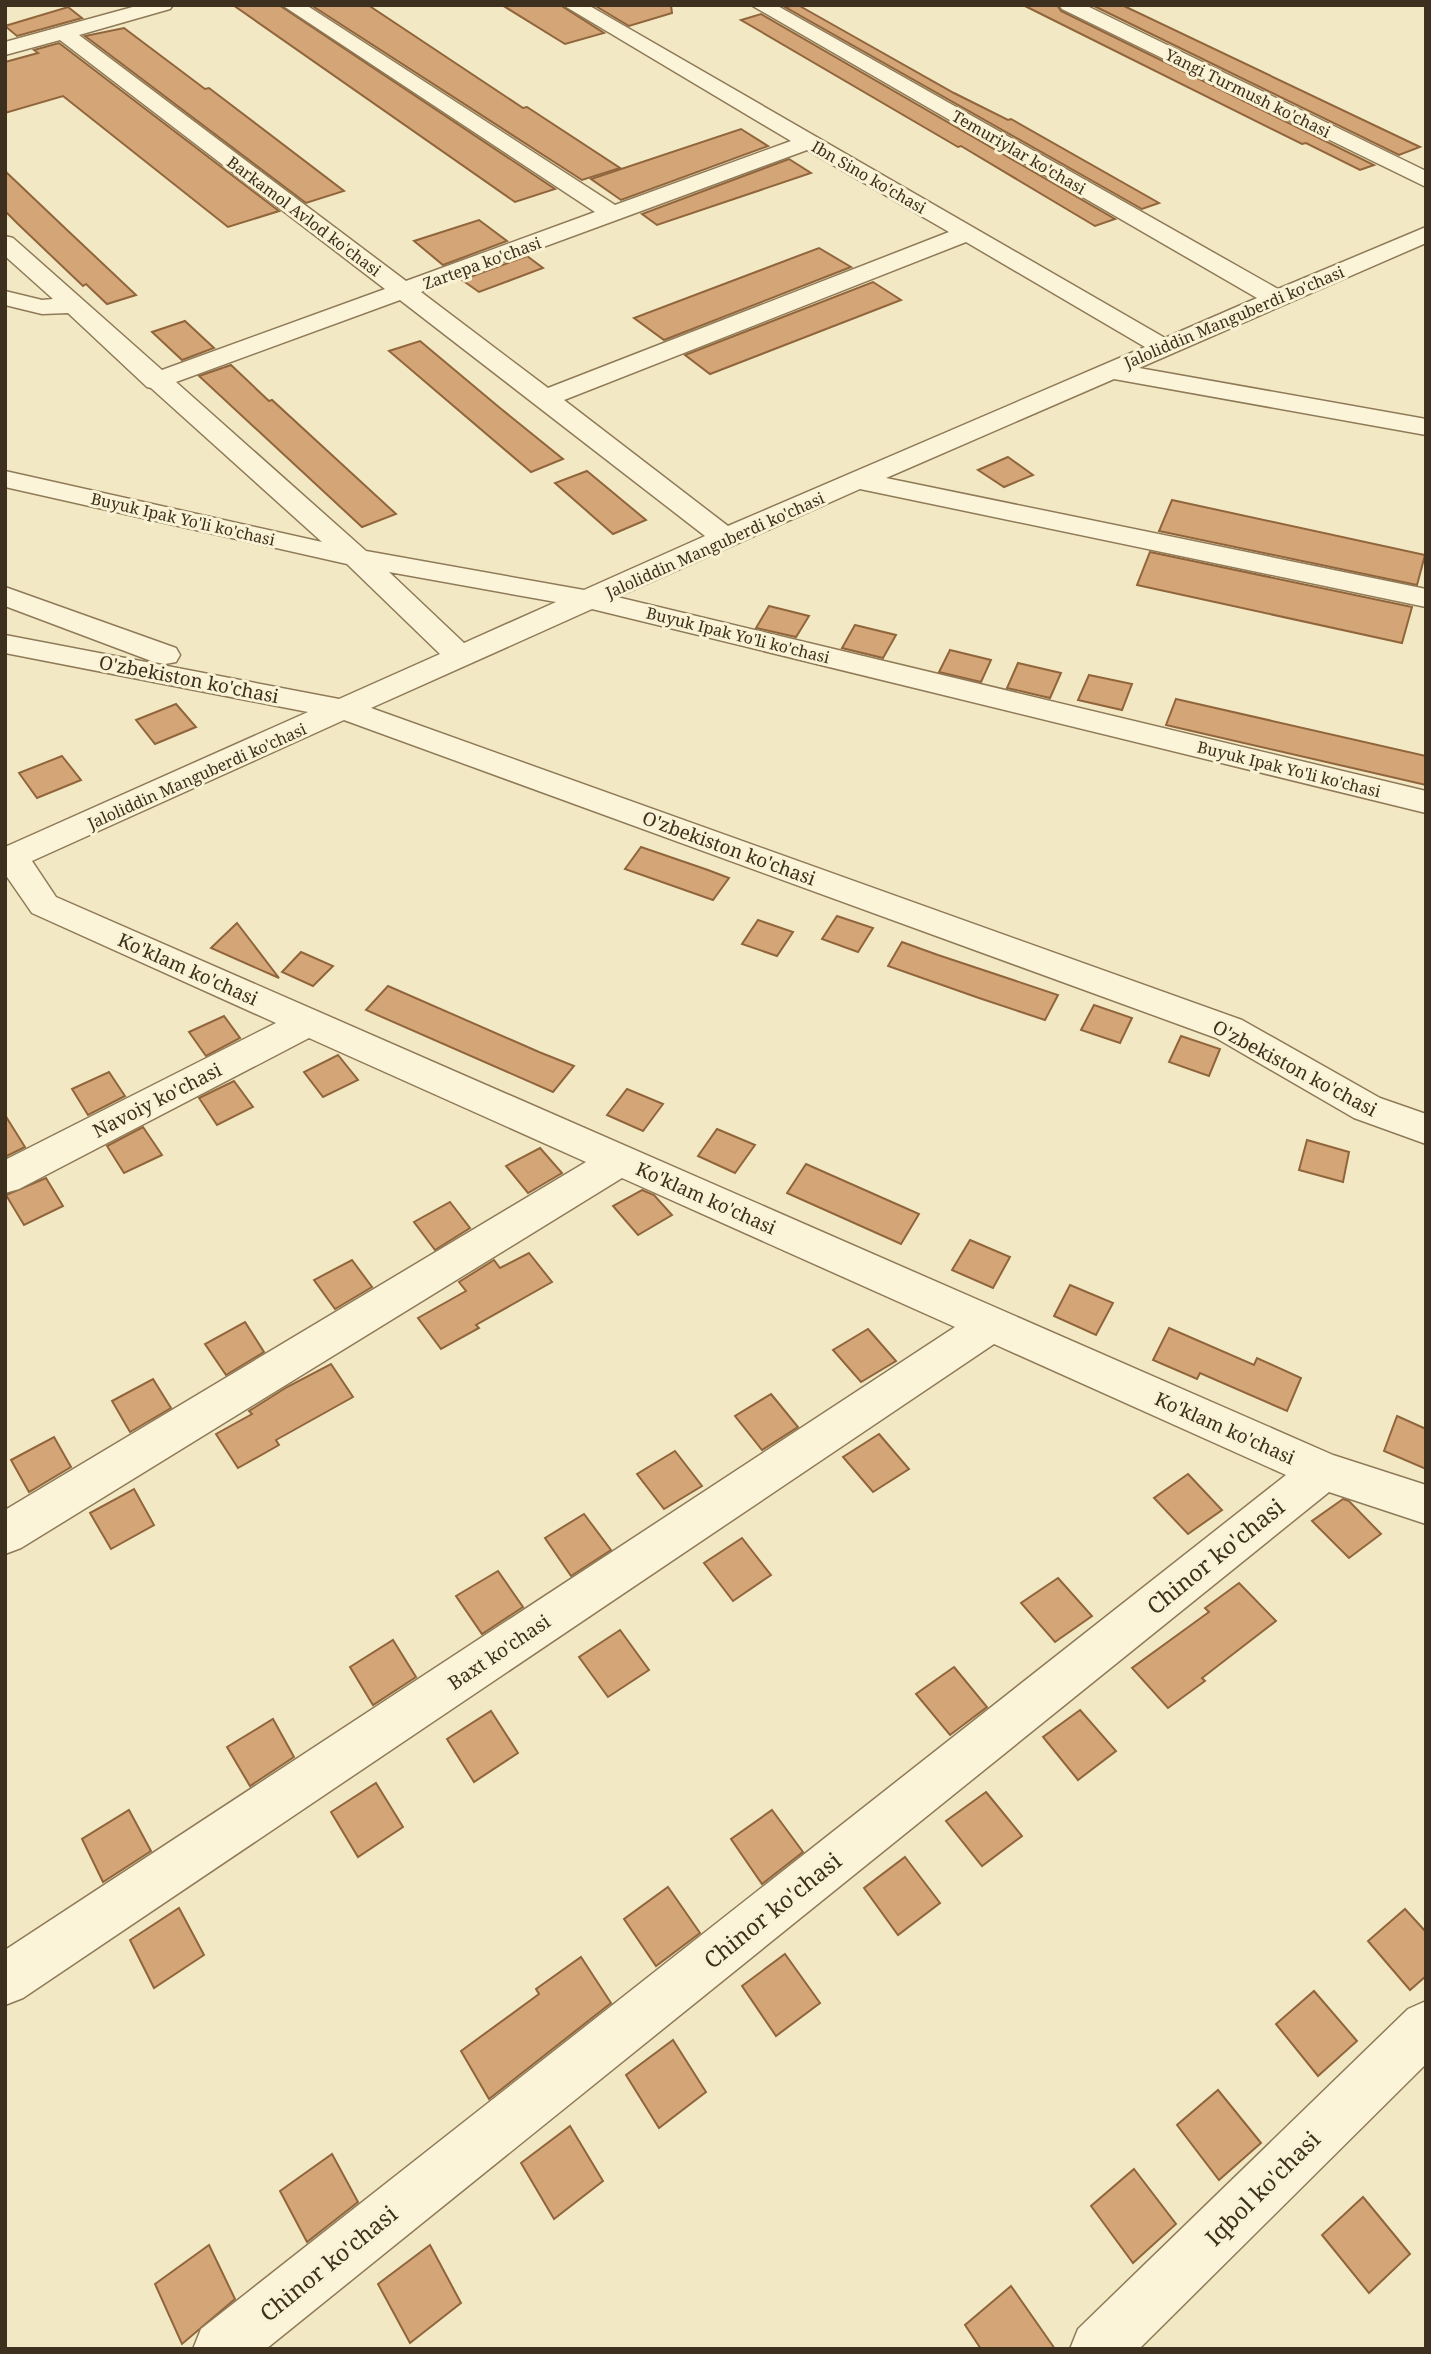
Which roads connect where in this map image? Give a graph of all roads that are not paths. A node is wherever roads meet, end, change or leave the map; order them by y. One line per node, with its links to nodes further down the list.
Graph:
1 (163, 5): 6 (street)
2 (292, 5): 10 (street)
3 (573, 5): 8 (street, Ibn Sino ko'chasi)
4 (761, 5): 16 (street, Temuriylar ko'chasi)
5 (1069, 5): 9 (street, Yangi Turmush ko'chasi)
6 (64, 33): 7 (street); 14 (street, Barkamol Avlod ko'chasi)
7 (5, 49)
8 (808, 142): 10 (street, Zartepa ko'chasi); 11 (street, Ibn Sino ko'chasi)
9 (1426, 180)
10 (613, 214): 14 (street, Zartepa ko'chasi)
11 (966, 234): 18 (street, Ibn Sino ko'chasi); 21 (street)
12 (1426, 234): 16 (street, Jaloliddin Manguberdi ko'chasi)
13 (5, 243): 17 (street)
14 (404, 292): 20 (street, Zartepa ko'chasi); 21 (street, Barkamol Avlod ko'chasi)
15 (5, 298): 17 (street)
16 (1277, 299): 18 (street, Jaloliddin Manguberdi ko'chasi)
17 (71, 305): 20 (street)
18 (1165, 348): 19 (street, Jaloliddin Manguberdi ko'chasi)
19 (1108, 370): 22 (street); 24 (street, Jaloliddin Manguberdi ko'chasi)
20 (156, 381): 26 (street)
21 (545, 398): 25 (street, Barkamol Avlod ko'chasi)
22 (1420, 422)
23 (5, 479): 26 (street, Buyuk Ipak Yo'li ko'chasi)
24 (860, 481): 25 (street, Jaloliddin Manguberdi ko'chasi); 28 (street)
25 (725, 538): 29 (street, Jaloliddin Manguberdi ko'chasi)
26 (357, 558): 29 (street, Buyuk Ipak Yo'li ko'chasi); 31 (street)
27 (5, 596): 32 (street)
28 (1426, 598)
29 (592, 600): 31 (street, Jaloliddin Manguberdi ko'chasi); 34 (street, Buyuk Ipak Yo'li ko'chasi)
30 (5, 644): 32 (street, O'zbekiston ko'chasi)
31 (461, 657): 33 (street, Jaloliddin Manguberdi ko'chasi)
32 (269, 693): 33 (street, O'zbekiston ko'chasi)
33 (346, 710): 35 (street, Jaloliddin Manguberdi ko'chasi); 37 (street, O'zbekiston ko'chasi)
34 (1426, 802)
35 (8, 859): 36 (street, Ko'klam ko'chasi)
36 (308, 1022): 38 (street, Ko'klam ko'chasi); 39 (street, Navoiy ko'chasi)
37 (1426, 1129)
38 (620, 1160): 40 (street, Ko'klam ko'chasi); 43 (street)
39 (5, 1178)
40 (992, 1324): 41 (street, Ko'klam ko'chasi); 44 (street, Baxt ko'chasi)
41 (1322, 1471): 42 (street, Ko'klam ko'chasi); 46 (street, Chinor ko'chasi)
42 (1426, 1505)
43 (5, 1534)
44 (5, 1980)
45 (1426, 2027): 47 (street, Iqbol ko'chasi)
46 (221, 2349)
47 (1098, 2349)

